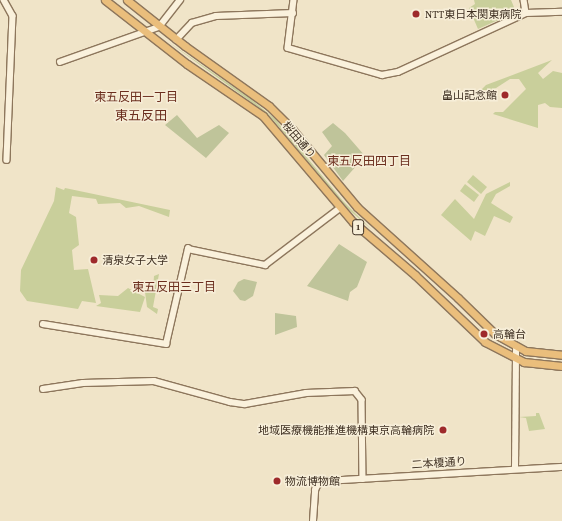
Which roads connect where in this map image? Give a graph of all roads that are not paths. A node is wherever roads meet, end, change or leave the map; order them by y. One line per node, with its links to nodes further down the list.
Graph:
1 (4, 0): 14 (street)
2 (105, 0): 11 (highway, 桜田通り / 1)
3 (127, 0): 10 (highway, 桜田通り / 1)
4 (180, 0): 10 (street)
5 (294, 0): 8 (street)
6 (524, 0): 9 (street)
7 (562, 12): 9 (street)
8 (292, 13): 9 (street); 12 (street)
9 (526, 13)
10 (159, 27): 11 (street); 12 (highway, 桜田通り / 1)
11 (145, 32): 13 (street); 15 (highway, 桜田通り / 1)
12 (176, 40): 17 (highway, 桜田通り / 1)
13 (60, 62)
14 (7, 160)
15 (340, 208): 16 (street); 19 (highway, 桜田通り / 1)
16 (43, 324)
17 (516, 347): 18 (highway, 桜田通り / 1); 19 (street)
18 (562, 355)
19 (515, 358): 20 (highway, 桜田通り / 1); 23 (street)
20 (562, 366)
21 (43, 390): 24 (street)
22 (562, 467): 23 (street, 二本榎通り)
23 (515, 469): 24 (street, 二本榎通り)
24 (363, 479): 25 (street, 二本榎通り)
25 (312, 521)

